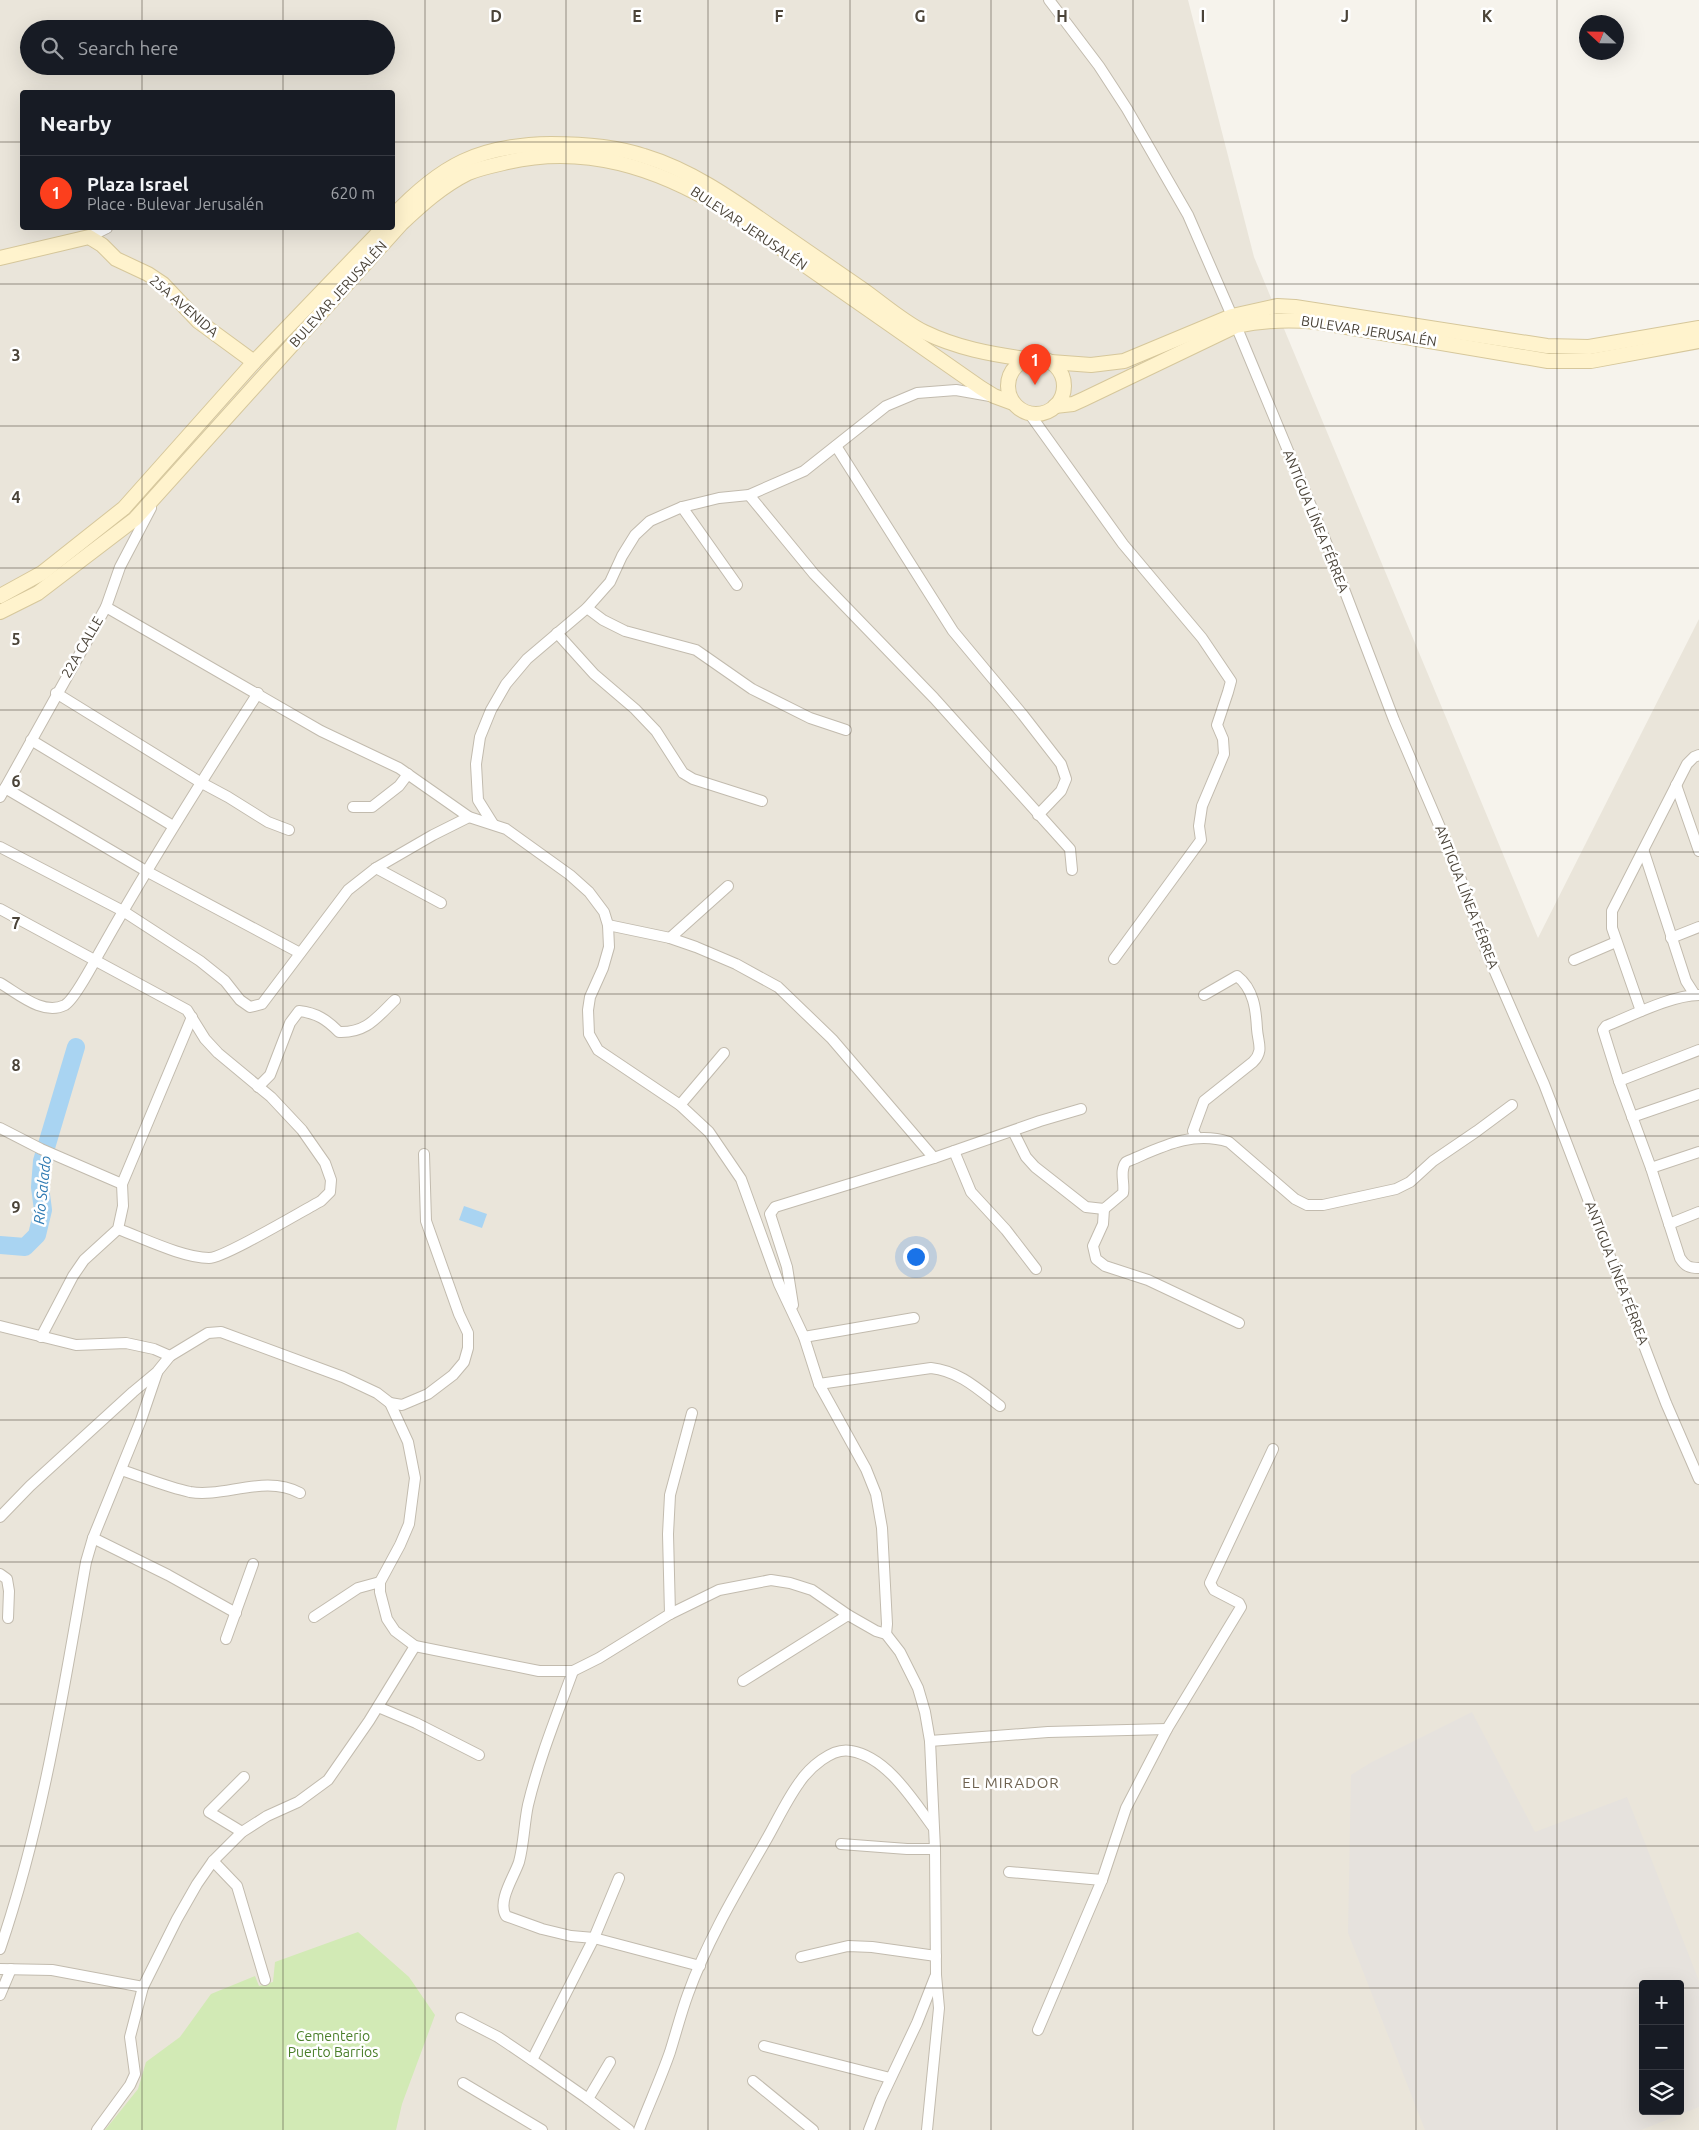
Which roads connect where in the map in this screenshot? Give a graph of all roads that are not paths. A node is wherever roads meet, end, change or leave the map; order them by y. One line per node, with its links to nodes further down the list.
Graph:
1 (1049, 0): 7 (street, ANTIGUA LÍNEA FÉRREA)
2 (395, 214): 10 (main road, BULEVAR JERUSALÉN)
3 (103, 230): 5 (street)
4 (380, 230): 11 (main road, BULEVAR JERUSALÉN)
5 (89, 238): 6 (main road); 11 (main road, 25A AVENIDA)
6 (0, 258)
7 (1234, 321): 8 (main road, BULEVAR JERUSALÉN); 9 (main road, BULEVAR JERUSALÉN); 12 (main road, BULEVAR JERUSALÉN); 15 (main road, BULEVAR JERUSALÉN); 108 (street, ANTIGUA LÍNEA FÉRREA)
8 (1699, 328)
9 (1699, 341)
10 (1026, 359): 12 (main road); 14 (main road)
11 (254, 362): 22 (main road, BULEVAR JERUSALÉN)
12 (1051, 362): 15 (main road)
13 (994, 396): 14 (main road, BULEVAR JERUSALÉN); 17 (street); 18 (main road, BULEVAR JERUSALÉN)
14 (1014, 403): 16 (main road)
15 (1055, 406): 16 (main road)
16 (1029, 413): 59 (street)
17 (836, 446): 19 (street); 38 (street)
18 (158, 495): 23 (street, 22A CALLE); 25 (main road, BULEVAR JERUSALÉN)
19 (749, 495): 20 (street); 38 (street)
20 (682, 507): 21 (street); 24 (street)
21 (736, 585)
22 (0, 596)
23 (106, 607): 27 (street, 22A CALLE); 28 (street)
24 (587, 608): 26 (street); 29 (street)
25 (0, 612)
26 (557, 633): 36 (street); 40 (street)
27 (56, 693): 30 (street, 22A CALLE); 33 (street)
28 (258, 693): 32 (street); 33 (street)
29 (846, 730)
30 (31, 740): 35 (street, 22A CALLE); 41 (street)
31 (1699, 755): 34 (street)
32 (408, 774): 37 (street); 39 (street)
33 (200, 782): 41 (street); 42 (street)
34 (1676, 785): 44 (street); 45 (street)
35 (2, 792): 47 (street)
36 (762, 801)
37 (353, 807)
38 (1038, 815): 48 (street)
39 (469, 817): 40 (street); 46 (street)
40 (493, 824): 53 (street)
41 (173, 826): 47 (street)
42 (289, 830)
43 (0, 847): 52 (street)
44 (1699, 851)
45 (1644, 852): 56 (street); 57 (street)
46 (376, 868): 50 (street); 58 (street)
47 (146, 870): 52 (street); 58 (street)
48 (1072, 870)
49 (728, 886): 55 (street)
50 (441, 903)
51 (0, 909): 60 (street)
52 (123, 911): 58 (street); 60 (street)
53 (608, 926): 55 (street); 74 (street)
54 (1699, 926): 56 (street)
55 (670, 938): 83 (street)
56 (1672, 938): 64 (street)
57 (1616, 942): 61 (street); 66 (street)
58 (300, 953)
59 (1114, 959)
60 (95, 960): 62 (street); 67 (street)
61 (1574, 960)
62 (0, 983)
63 (1204, 995): 79 (street)
64 (1697, 995): 66 (street)
65 (395, 1000): 71 (street)
66 (1641, 1011): 70 (street)
67 (192, 1017): 71 (street); 85 (street)
68 (1699, 1050): 70 (street)
69 (724, 1053): 74 (street)
70 (1619, 1081): 76 (street)
71 (258, 1087): 89 (street)
72 (1699, 1094): 76 (street)
73 (1512, 1104): 79 (street)
74 (680, 1105): 93 (street)
75 (1081, 1109): 78 (street)
76 (1632, 1117): 84 (street)
77 (0, 1128): 85 (street)
78 (1013, 1131): 80 (street); 86 (street)
79 (1197, 1137): 86 (street)
80 (954, 1151): 83 (street); 91 (street)
81 (1699, 1152): 84 (street)
82 (424, 1154): 103 (street)
83 (934, 1158): 93 (street)
84 (1651, 1168): 88 (street)
85 (122, 1184): 89 (street)
86 (1104, 1209): 94 (street)
87 (1699, 1212): 88 (street)
88 (1669, 1224): 90 (street)
89 (118, 1229): 96 (street)
90 (1699, 1268)
91 (1036, 1269)
92 (914, 1318): 97 (street)
93 (796, 1319): 97 (street)
94 (1239, 1323)
95 (0, 1326): 96 (street)
96 (41, 1336): 98 (street)
97 (804, 1337): 100 (street)
98 (170, 1356): 99 (street); 103 (street)
99 (157, 1372): 101 (street); 102 (street)
100 (819, 1384): 104 (street); 120 (street)
101 (137, 1388): 102 (street); 110 (street)
102 (149, 1393): 107 (street)
103 (390, 1403): 114 (street)
104 (1000, 1406)
105 (692, 1413): 116 (street)
106 (1273, 1449): 126 (street)
107 (120, 1470): 109 (street); 111 (street)
108 (1699, 1479)
109 (300, 1493)
110 (0, 1517)
111 (93, 1538): 115 (street); 139 (street)
112 (253, 1564): 115 (street)
113 (0, 1574): 119 (street)
114 (380, 1582): 118 (street); 122 (street)
115 (236, 1613): 121 (street)
116 (670, 1614): 117 (street); 123 (street)
117 (848, 1615): 120 (street); 124 (street)
118 (314, 1617)
119 (8, 1618)
120 (886, 1634): 127 (street)
121 (226, 1639)
122 (415, 1646): 123 (street); 125 (street)
123 (573, 1671): 138 (street)
124 (743, 1681)
125 (378, 1707): 128 (street); 131 (street)
126 (1166, 1729): 127 (street); 137 (street)
127 (930, 1741): 130 (street)
128 (479, 1755)
129 (244, 1777): 131 (street)
130 (933, 1827): 133 (street); 142 (street)
131 (242, 1832): 134 (street)
132 (840, 1844): 133 (street)
133 (935, 1849): 140 (street)
134 (213, 1861): 146 (street); 147 (street)
135 (1008, 1872): 137 (street)
136 (619, 1878): 138 (street)
137 (1102, 1880): 150 (street)
138 (594, 1938): 142 (street); 152 (street)
139 (0, 1949)
140 (936, 1956): 141 (street); 145 (street)
141 (802, 1957)
142 (700, 1966): 161 (street)
143 (0, 1969): 144 (street)
144 (11, 1969): 147 (street); 148 (street)
145 (936, 1975): 154 (street); 164 (street)
146 (266, 1980)
147 (143, 1987): 158 (street)
148 (0, 1995)
149 (461, 2018): 152 (street)
150 (1038, 2030)
151 (764, 2046): 154 (street)
152 (532, 2060): 157 (street)
153 (610, 2062): 157 (street)
154 (890, 2078): 163 (street)
155 (753, 2081): 162 (street)
156 (463, 2083): 159 (street)
157 (588, 2099): 160 (street)
158 (97, 2130)
159 (542, 2130)
160 (629, 2130)
161 (639, 2130)
162 (812, 2130)
163 (869, 2130)
164 (927, 2130)

